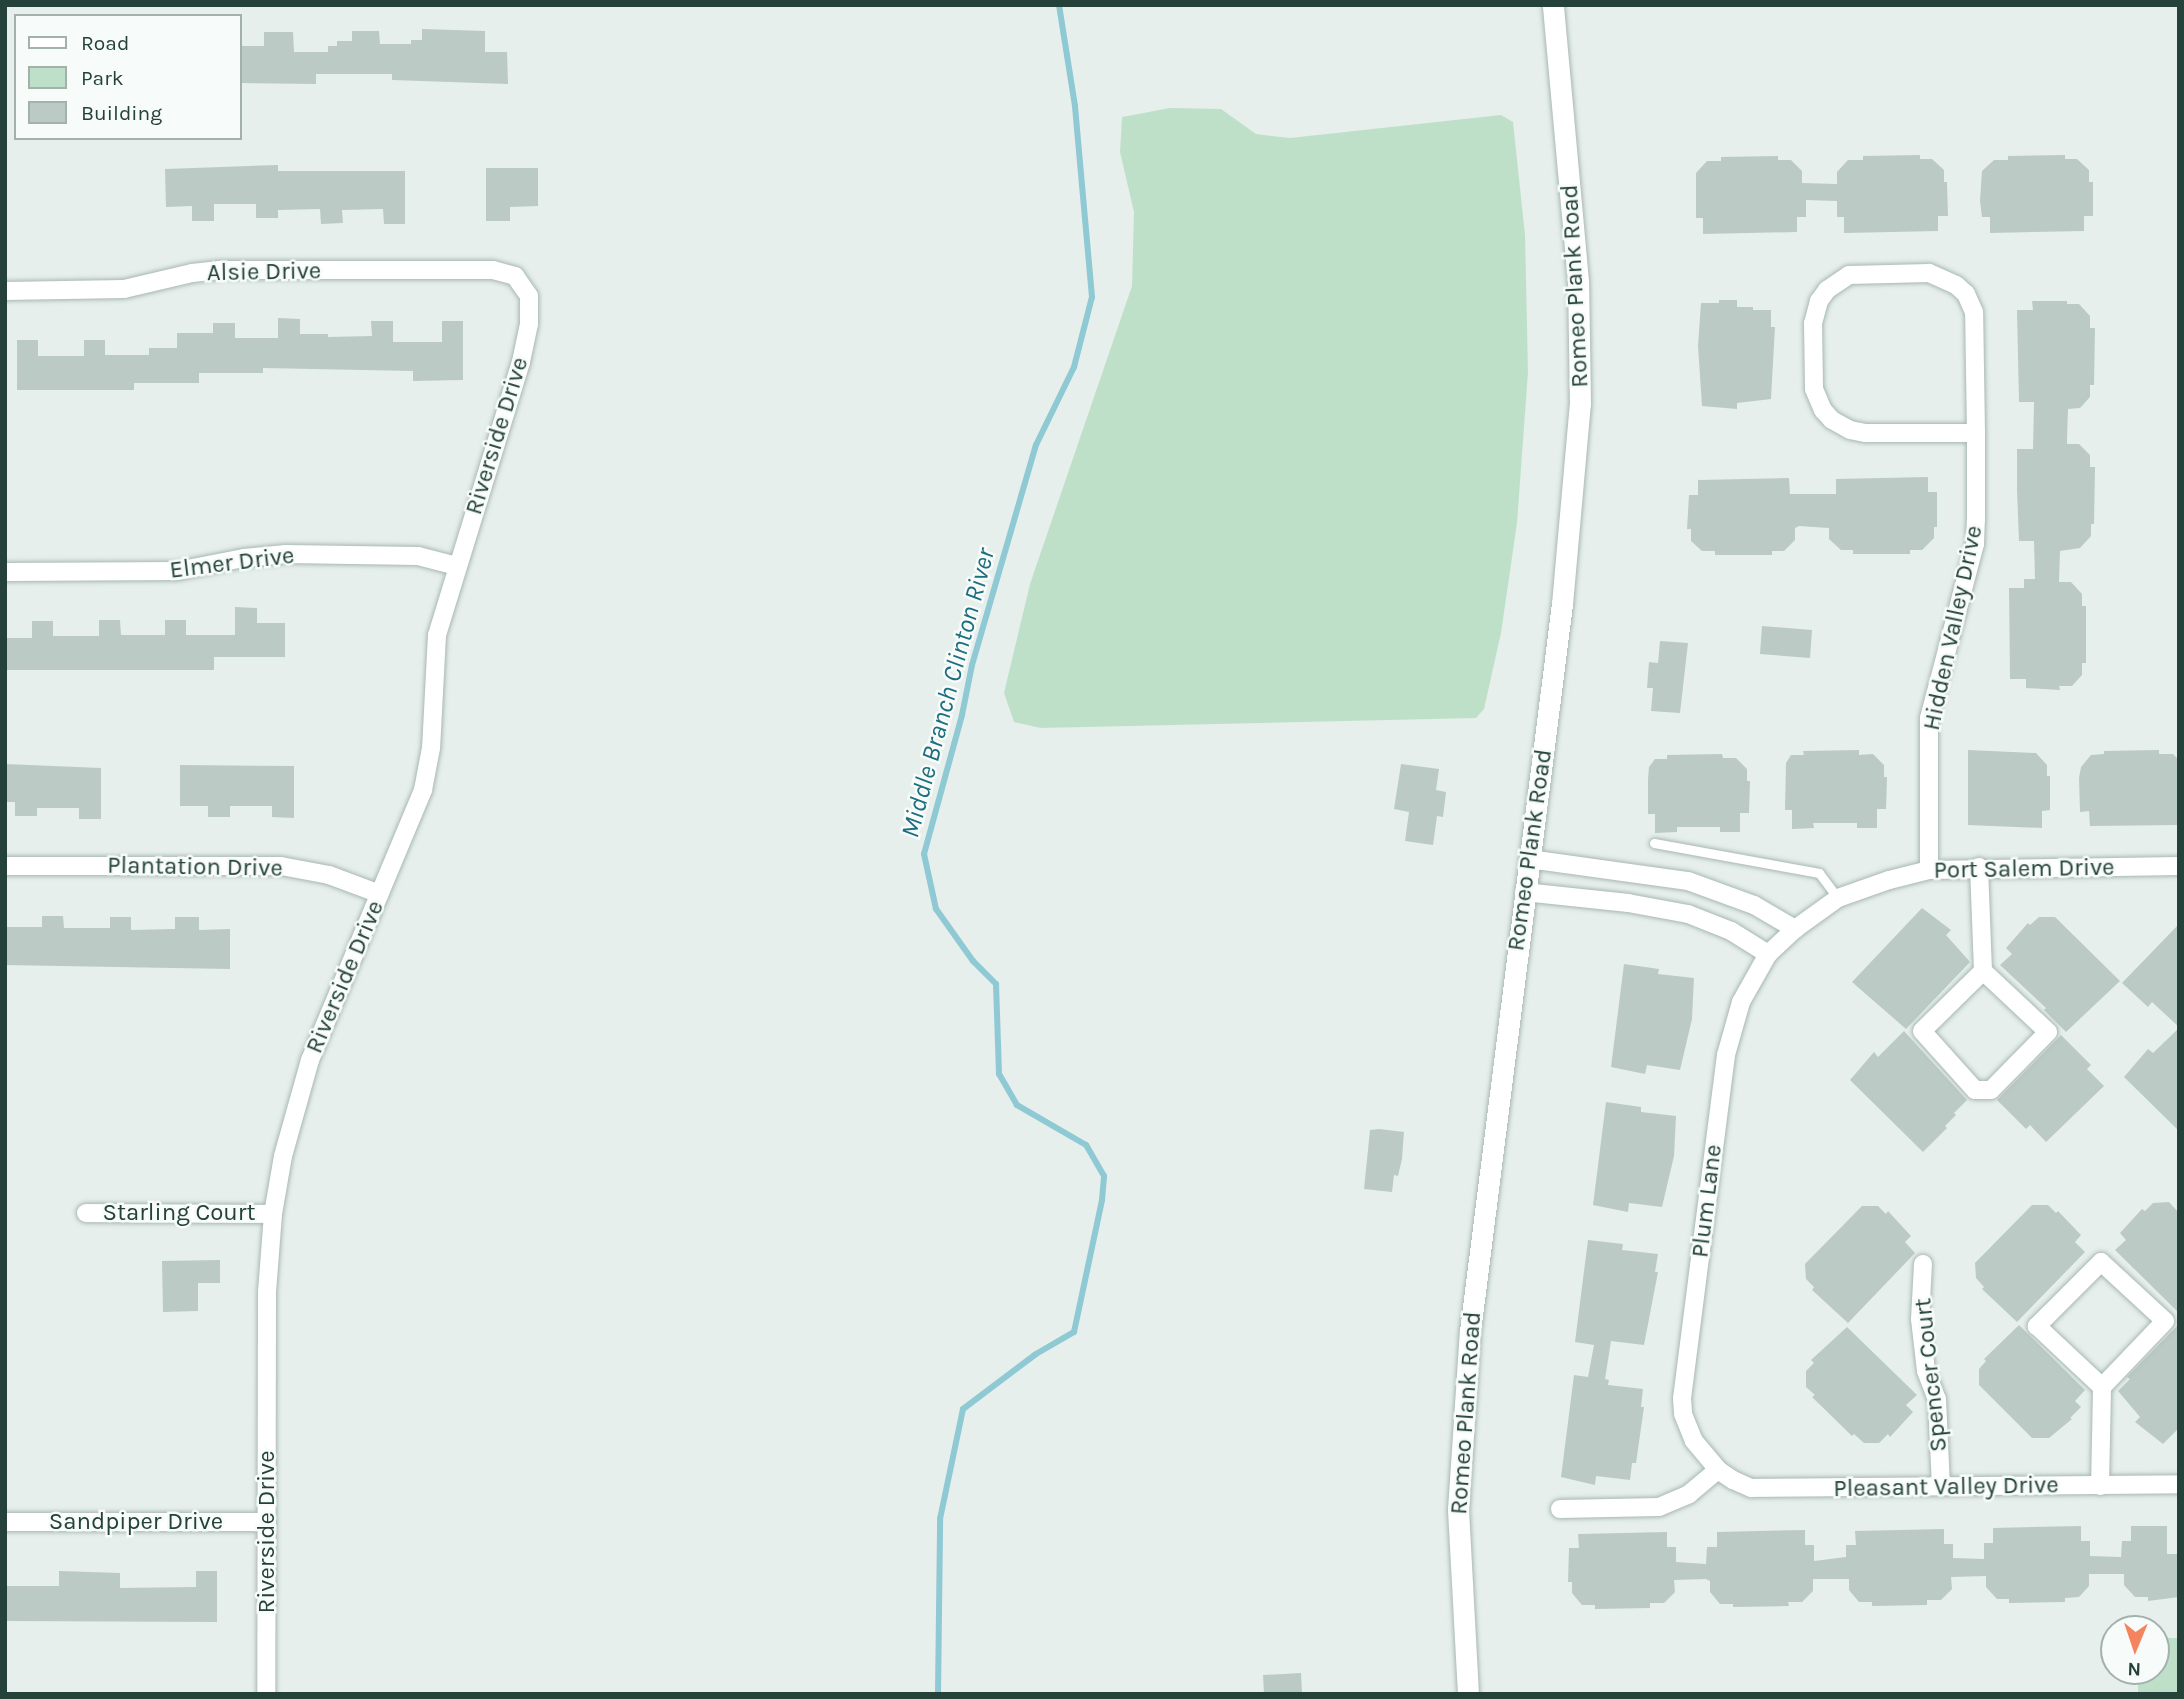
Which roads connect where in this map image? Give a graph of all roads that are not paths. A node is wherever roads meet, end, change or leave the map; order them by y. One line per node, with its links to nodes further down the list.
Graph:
1 (1553, 5): 8 (main road, Romeo Plank Road)
2 (521, 281): 3 (street, Alsie Drive); 5 (street, Riverside Drive)
3 (5, 291)
4 (1976, 433): 4 (street, Hidden Valley Drive); 12 (street, Hidden Valley Drive)
5 (457, 566): 6 (street, Elmer Drive); 14 (street, Riverside Drive)
6 (5, 572)
7 (1654, 843): 15 (lane)
8 (1529, 859): 13 (main road, Romeo Plank Road); 16 (street)
9 (5, 866): 14 (street, Plantation Drive)
10 (2179, 866): 11 (street, Port Salem Drive)
11 (1979, 867): 12 (street, Port Salem Drive); 18 (street)
12 (1929, 870): 15 (street, Port Salem Drive)
13 (1524, 892): 17 (street); 32 (main road, Romeo Plank Road)
14 (380, 894): 20 (street, Riverside Drive)
15 (1838, 898): 16 (street, Port Salem Drive)
16 (1795, 929): 17 (street, Port Salem Drive)
17 (1768, 954): 23 (street, Plum Lane)
18 (1983, 971): 18 (street)
19 (86, 1213): 20 (street, Starling Court)
20 (273, 1214): 30 (street, Riverside Drive)
21 (1923, 1264): 27 (street, Spencer Court)
22 (2102, 1387): 22 (street); 26 (street)
23 (1703, 1451): 24 (street, Pleasant Valley Drive)
24 (1718, 1470): 27 (street, Pleasant Valley Drive); 28 (street)
25 (2179, 1484): 26 (street, Pleasant Valley Drive)
26 (2100, 1486): 27 (street, Pleasant Valley Drive)
27 (1941, 1487)
28 (1560, 1509)
29 (5, 1522): 30 (street, Sandpiper Drive)
30 (267, 1522): 31 (street, Riverside Drive)
31 (267, 1694)
32 (1468, 1694)

